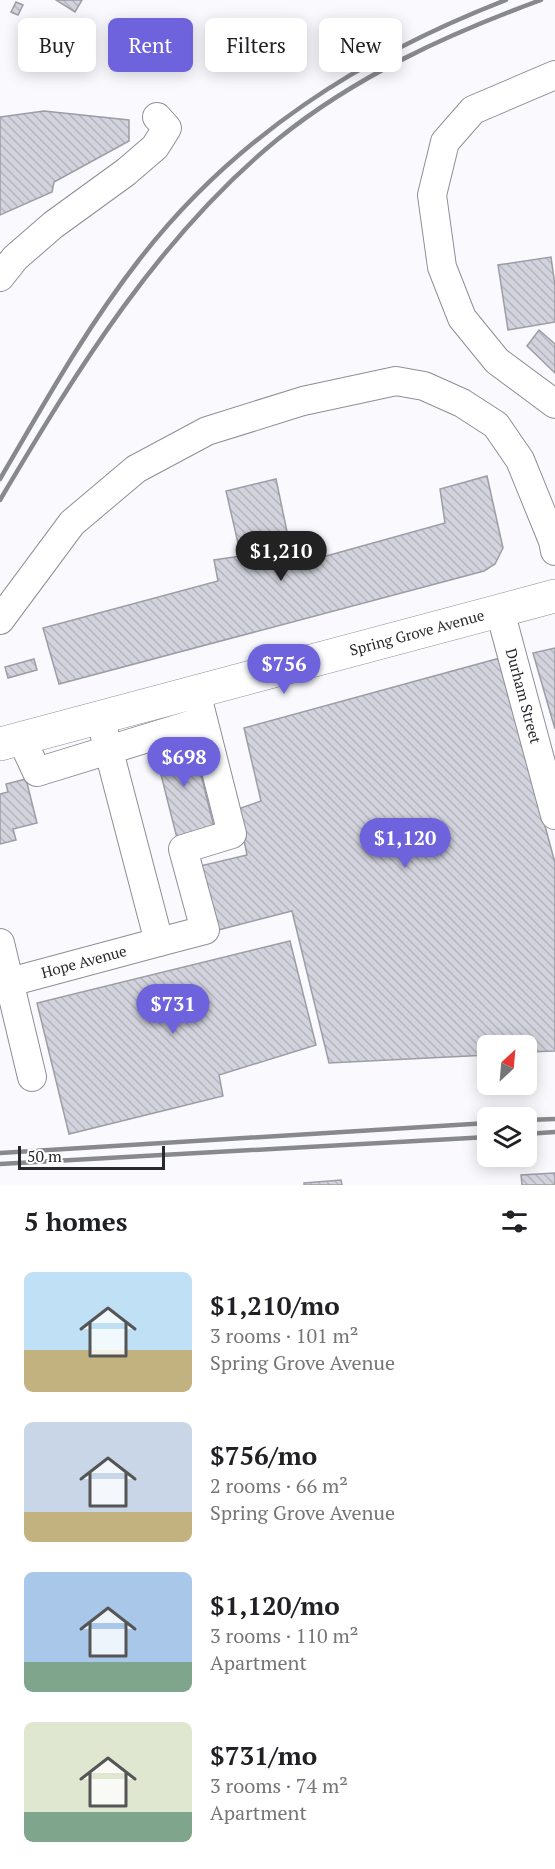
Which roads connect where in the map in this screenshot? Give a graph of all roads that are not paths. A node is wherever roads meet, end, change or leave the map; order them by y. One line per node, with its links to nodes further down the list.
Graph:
1 (555, 75): 4 (lane)
2 (157, 117): 3 (lane)
3 (0, 277)
4 (555, 404)
5 (555, 551): 8 (lane)
6 (555, 596): 7 (main road, Spring Grove Avenue)
7 (500, 611): 9 (main road, Spring Grove Avenue); 13 (lane, Durham Street)
8 (0, 620)
9 (200, 706): 10 (main road, Spring Grove Avenue); 12 (lane); 14 (lane, Hope Avenue)
10 (100, 717): 11 (main road, Spring Grove Avenue); 12 (lane)
11 (11, 741): 12 (lane)
12 (108, 751): 14 (lane)
13 (555, 815)
14 (159, 942): 16 (lane, Hope Avenue)
15 (0, 943): 16 (lane)
16 (10, 982): 17 (lane)
17 (32, 1077)

